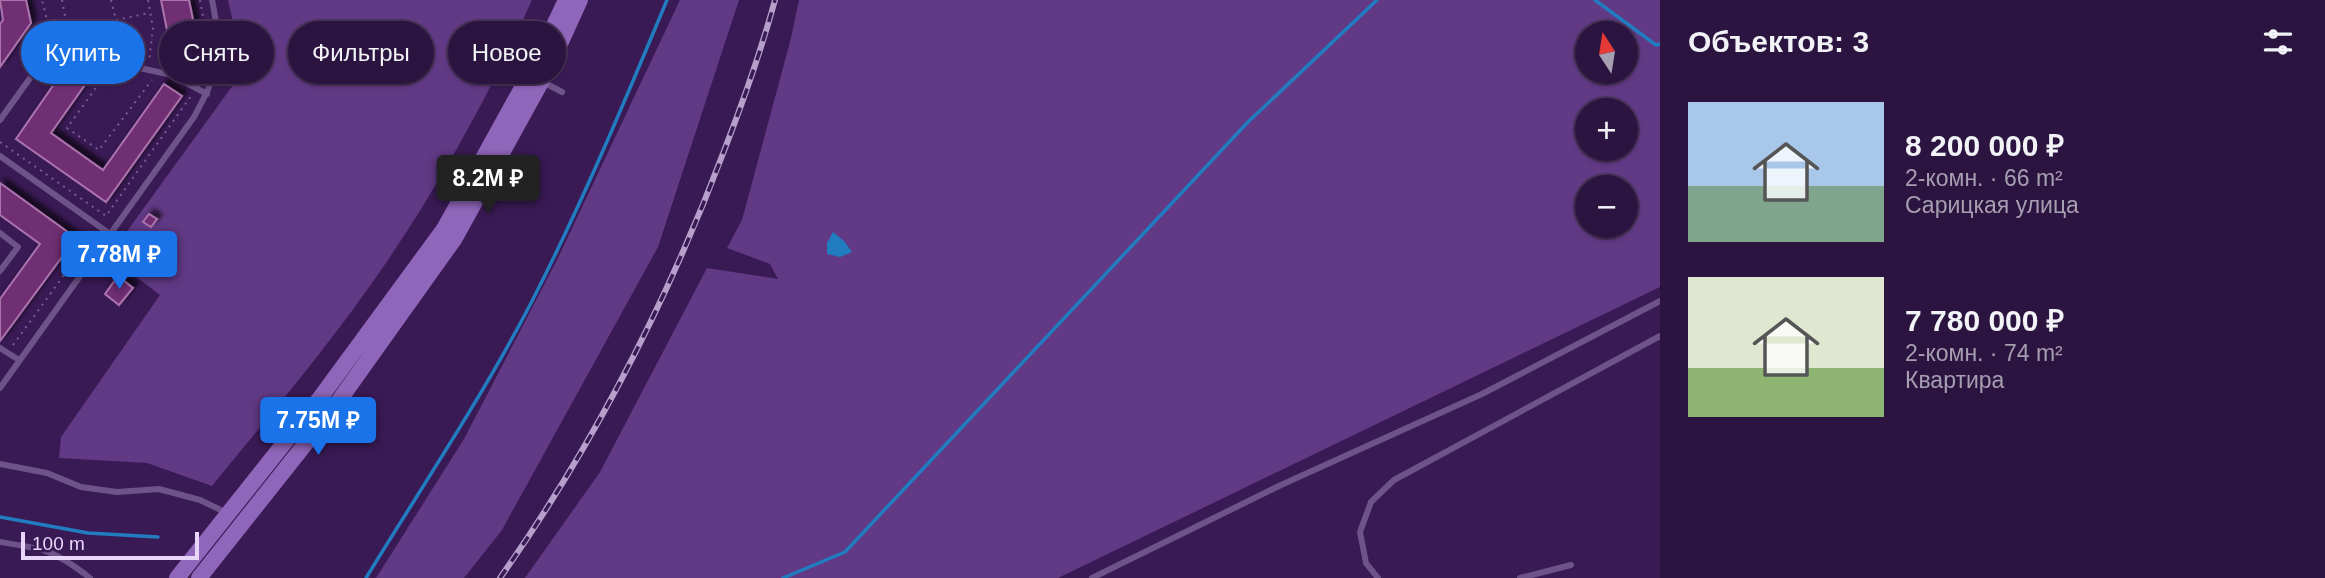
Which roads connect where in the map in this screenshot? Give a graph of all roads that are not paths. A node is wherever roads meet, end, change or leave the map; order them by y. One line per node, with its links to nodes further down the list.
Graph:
1 (212, 0): 4 (lane)
2 (566, 0): 26 (street)
3 (580, 0): 5 (street)
4 (216, 21)
5 (566, 29)
6 (145, 68): 12 (lane)
7 (26, 84): 13 (lane)
8 (211, 84): 12 (lane)
9 (539, 84): 31 (street)
10 (547, 84): 11 (lane)
11 (562, 92)
12 (207, 94): 16 (lane)
13 (0, 120)
14 (0, 156): 16 (lane)
15 (0, 233): 17 (lane)
16 (110, 234): 21 (lane)
17 (0, 271)
18 (1660, 300): 32 (lane)
19 (1660, 336): 33 (lane)
20 (0, 348): 21 (lane)
21 (19, 360): 23 (lane)
22 (0, 369): 23 (lane)
23 (9, 375): 24 (lane)
24 (1, 386)
25 (0, 464): 26 (lane)
26 (228, 513): 30 (street)
27 (0, 542): 29 (lane)
28 (1571, 565): 34 (lane)
29 (90, 578)
30 (177, 578)
31 (199, 578)
32 (1092, 578)
33 (1378, 578)
34 (1520, 578)

